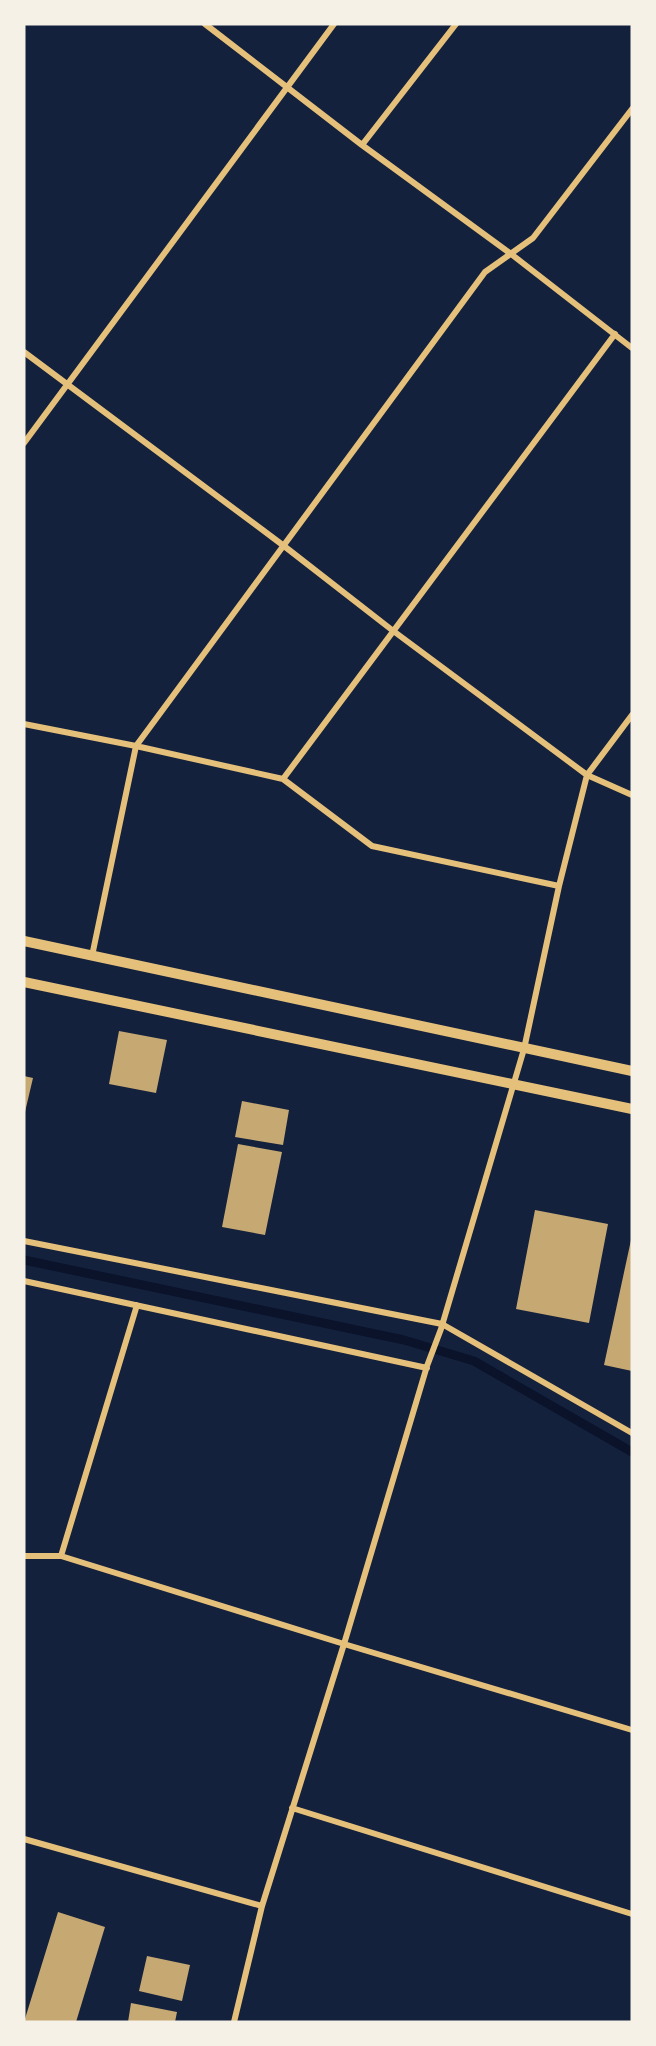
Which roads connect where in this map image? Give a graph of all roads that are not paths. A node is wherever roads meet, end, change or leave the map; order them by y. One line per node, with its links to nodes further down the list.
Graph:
1 (206, 24): 4 (street)
2 (334, 24): 4 (street)
3 (456, 24): 6 (street)
4 (288, 88): 6 (street); 11 (street)
5 (632, 109): 7 (street)
6 (362, 145): 7 (street)
7 (511, 254): 8 (street); 13 (street)
8 (615, 334): 9 (street); 14 (street)
9 (632, 348)
10 (24, 352): 11 (street)
11 (67, 384): 12 (street); 13 (street)
12 (24, 443)
13 (284, 546): 14 (street); 17 (street)
14 (392, 630): 18 (street); 19 (street)
15 (632, 715): 18 (street)
16 (24, 724): 17 (street)
17 (136, 746): 19 (street); 23 (street)
18 (586, 775): 20 (street); 21 (street)
19 (283, 779): 21 (street)
20 (632, 795)
21 (559, 886): 25 (street)
22 (24, 941): 23 (street)
23 (92, 956): 25 (street)
24 (24, 982): 27 (street)
25 (524, 1049): 26 (street); 27 (street)
26 (632, 1071)
27 (513, 1085): 28 (street); 32 (street)
28 (632, 1109)
29 (24, 1241): 32 (street)
30 (24, 1281): 31 (street)
31 (137, 1305): 33 (street); 36 (street)
32 (442, 1327): 33 (street); 34 (street)
33 (427, 1367): 37 (street)
34 (632, 1433)
35 (24, 1556): 36 (street)
36 (61, 1556): 37 (street)
37 (344, 1644): 38 (street); 39 (street)
38 (632, 1730)
39 (292, 1809): 41 (street); 42 (street)
40 (24, 1839): 41 (street)
41 (262, 1906): 43 (street)
42 (632, 1914)
43 (234, 2022)

